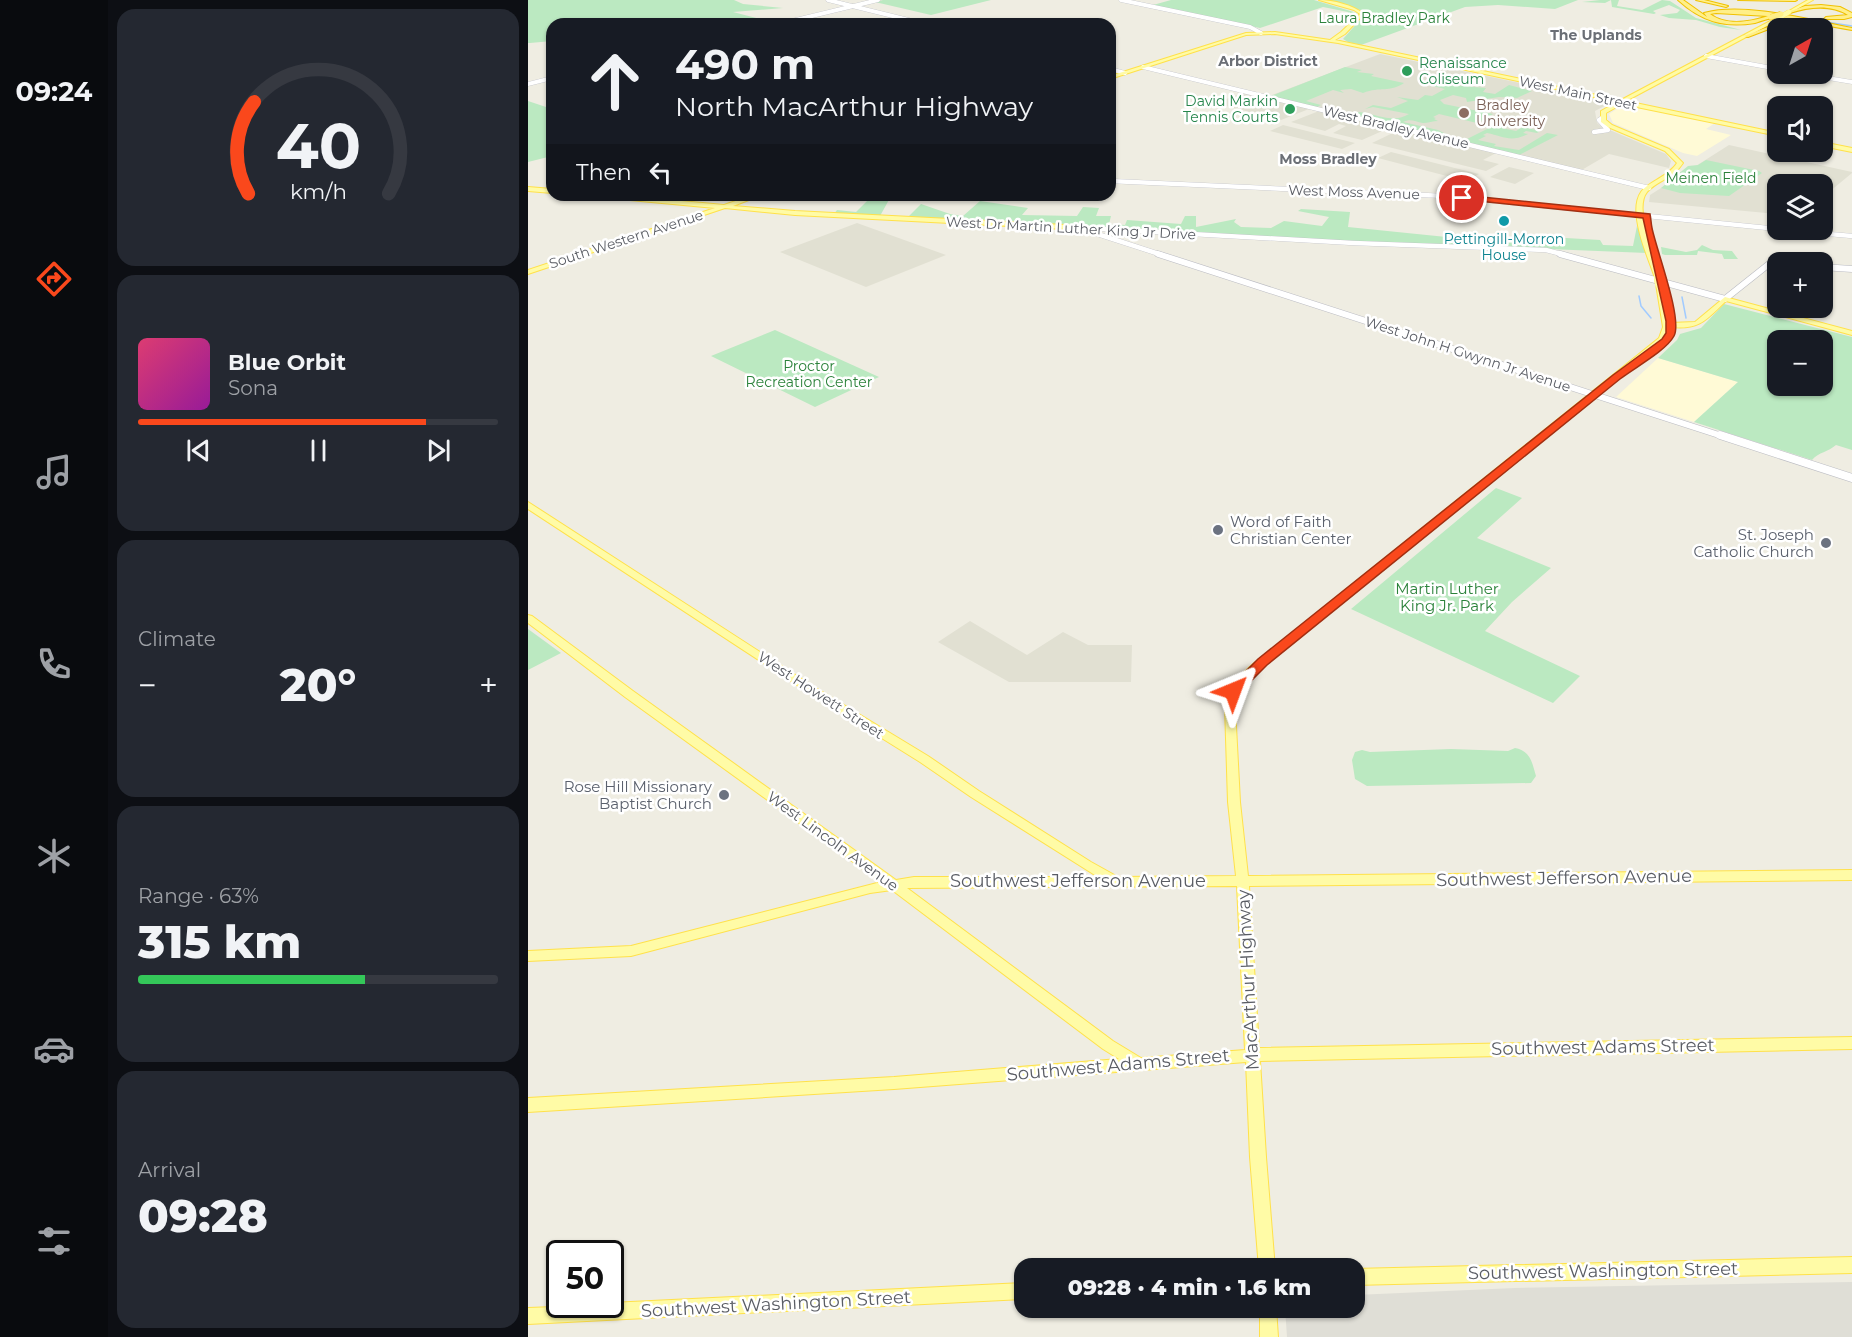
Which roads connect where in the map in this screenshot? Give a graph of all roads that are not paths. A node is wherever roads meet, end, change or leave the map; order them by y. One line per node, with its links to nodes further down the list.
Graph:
1 (828, 0): 11 (street)
2 (878, 0): 11 (street)
3 (1120, 0): 19 (street)
4 (1321, 0): 20 (main road)
5 (1680, 0): 16 (highway)
6 (1698, 0): 18 (highway)
7 (1711, 0): 10 (highway)
8 (1740, 0): 9 (highway)
9 (1805, 1): 12 (highway); 13 (main road)
10 (1720, 2): 13 (highway); 18 (highway)
11 (853, 6): 14 (street); 15 (street)
12 (1852, 11)
13 (1781, 15): 17 (main road); 18 (highway)
14 (804, 18)
15 (901, 18)
16 (1737, 25): 17 (highway); 21 (highway)
17 (1759, 27): 21 (main road)
18 (1852, 28): 21 (highway)
19 (1259, 33): 22 (main road, West Main Street); 27 (main road, West Main Street)
20 (1343, 33): 22 (main road); 23 (main road); 24 (main road)
21 (1748, 33): 26 (main road)
22 (1314, 38): 23 (main road, West Main Street)
23 (1331, 41): 24 (main road, West Main Street); 25 (main road, West Main Street)
24 (1352, 45): 25 (main road, West Main Street)
25 (1379, 51): 36 (main road, West Main Street)
26 (1706, 56): 28 (street); 36 (main road)
27 (1143, 67): 30 (main road, West Main Street); 43 (street, West Bradley Avenue)
28 (1767, 67)
29 (1116, 71): 30 (street)
30 (1125, 73): 31 (main road, West Main Street)
31 (1116, 76)
32 (1833, 79): 34 (street)
33 (546, 80): 35 (street)
34 (1852, 82)
35 (528, 84)
36 (1620, 101): 37 (main road); 39 (main road, West Main Street)
37 (1602, 118): 38 (street); 43 (main road)
38 (1594, 132)
39 (1767, 133)
40 (1833, 146): 41 (main road)
41 (1852, 150)
42 (1116, 181): 49 (street, West Moss Avenue)
43 (1649, 188): 49 (main road)
44 (528, 189): 45 (main road)
45 (546, 190)
46 (660, 201): 48 (main road, West Dr Martin Luther King Jr Drive)
47 (741, 201): 48 (main road, South Western Avenue)
48 (723, 207): 50 (main road, West Dr Martin Luther King Jr Drive); 57 (main road, South Western Avenue)
49 (1643, 216): 51 (street, West Moss Avenue); 58 (main road)
50 (1085, 228): 59 (street, West Dr Martin Luther King Jr Drive); 63 (street, West John H Gwynn Jr Avenue)
51 (1767, 228)
52 (1833, 234): 53 (street)
53 (1852, 236)
54 (1767, 266): 59 (street)
55 (1833, 268): 56 (street)
56 (1852, 269)
57 (528, 272)
58 (1660, 281): 60 (main road); 62 (main road)
59 (1725, 299): 60 (main road); 61 (main road)
60 (1671, 325): 62 (main road)
61 (1852, 333)
62 (1642, 356): 63 (main road)
63 (1595, 395): 64 (street, West John H Gwynn Jr Avenue); 69 (main road, MacArthur Highway)
64 (1852, 478)
65 (528, 505): 68 (main road, West Howett Street)
66 (528, 618): 70 (main road, West Lincoln Avenue)
67 (1852, 875): 69 (main road, Southwest Jefferson Avenue)
68 (1116, 880): 69 (main road, Southwest Jefferson Avenue); 70 (main road, Southwest Jefferson Avenue)
69 (1243, 881): 73 (main road, MacArthur Highway)
70 (892, 883): 71 (main road, Southwest Jefferson Avenue); 74 (main road, West Lincoln Avenue)
71 (528, 956)
72 (1852, 1043): 73 (main road, Southwest Adams Street)
73 (1253, 1055): 74 (main road, Southwest Adams Street); 76 (main road, MacArthur Highway)
74 (1139, 1063): 75 (main road, Southwest Adams Street)
75 (528, 1105)
76 (1266, 1258)
77 (1852, 1265): 78 (main road, Southwest Washington Street)
78 (1365, 1276)
79 (1014, 1292): 80 (main road, Southwest Washington Street)
80 (528, 1316)
81 (1268, 1318): 82 (main road)
82 (1269, 1337)

